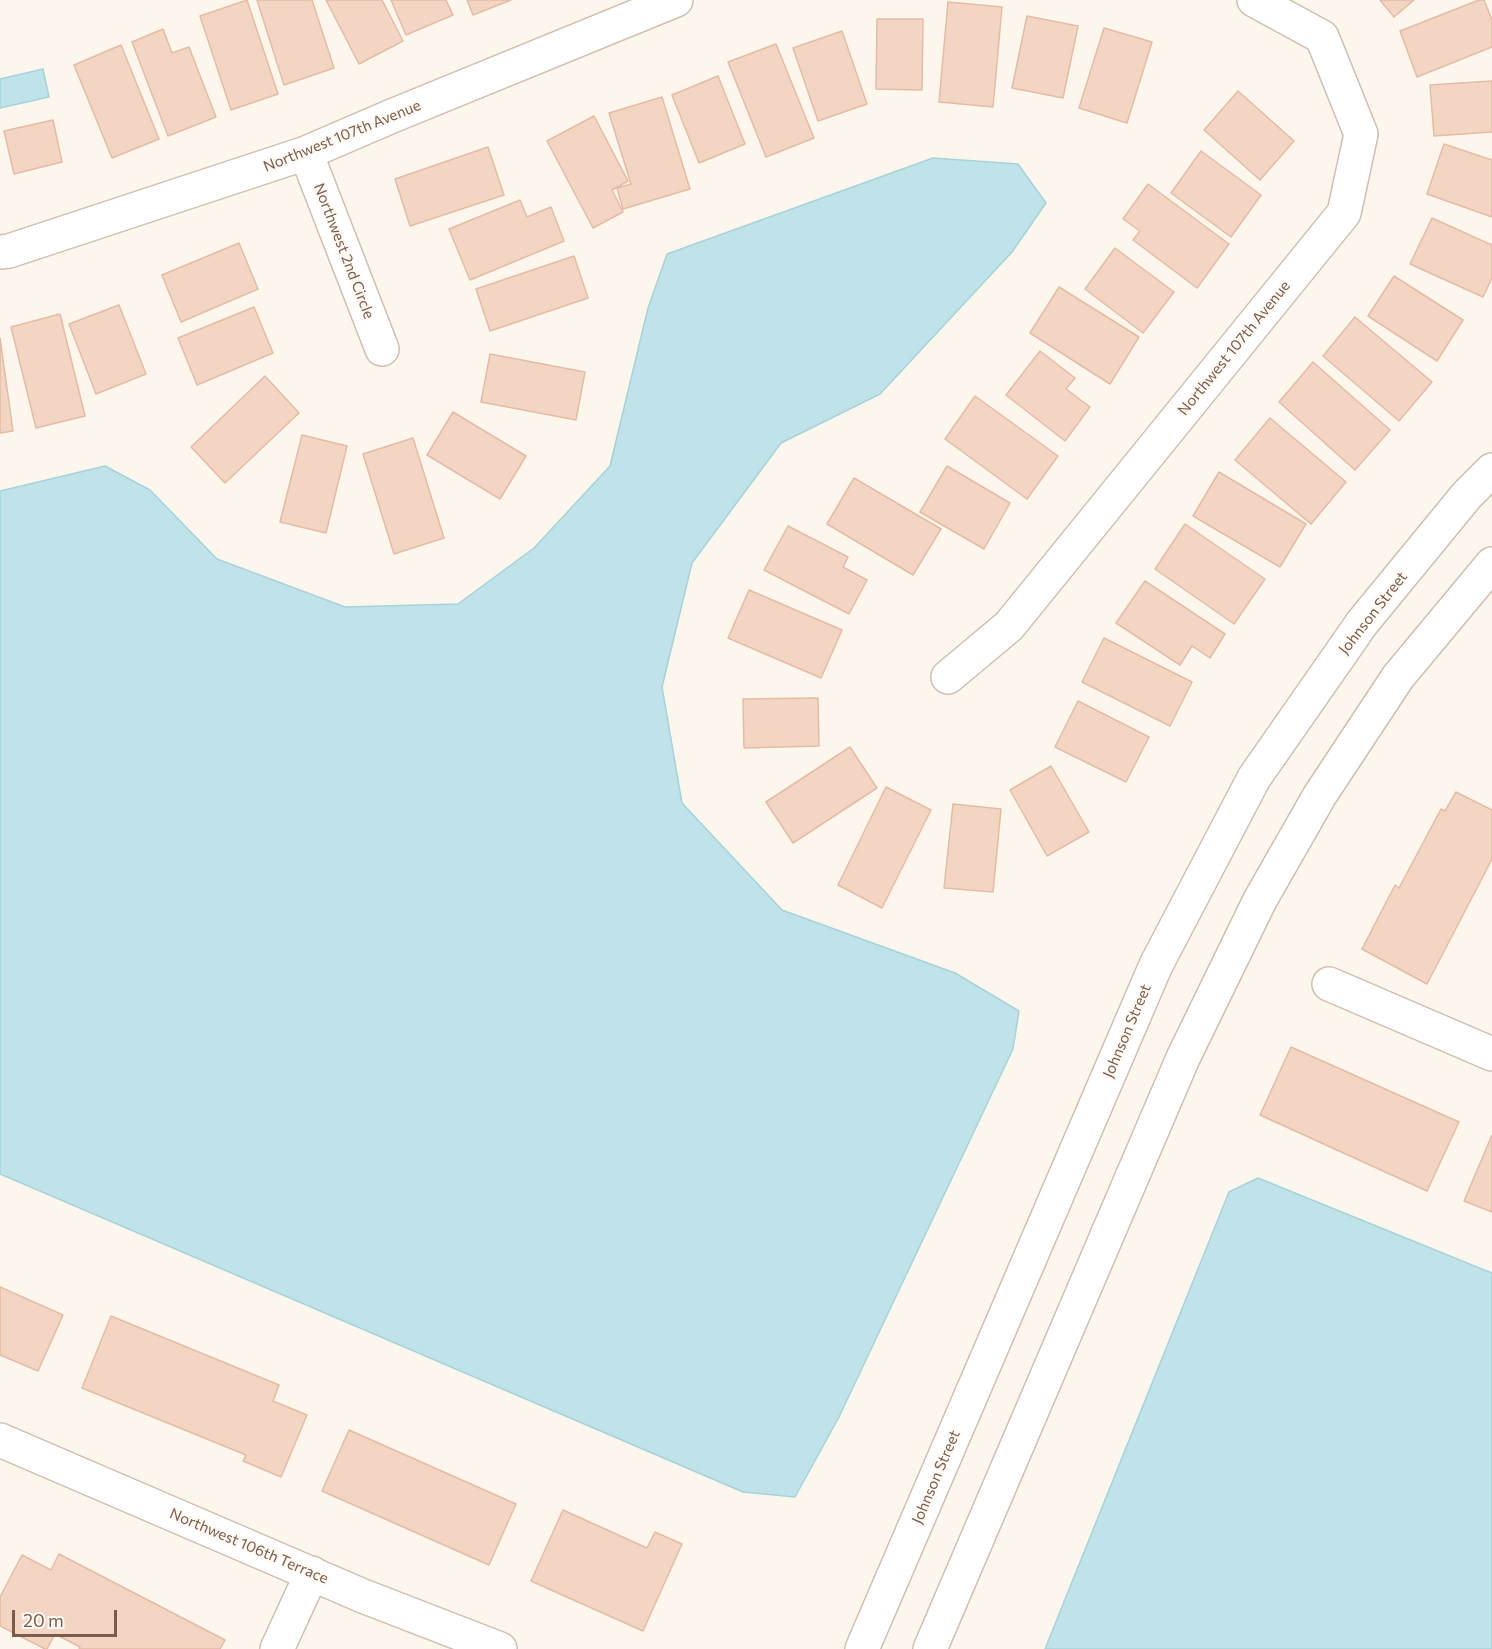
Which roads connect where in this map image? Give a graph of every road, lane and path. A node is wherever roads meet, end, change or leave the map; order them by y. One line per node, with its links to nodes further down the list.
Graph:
1 (676, 0): 3 (street, Northwest 107th Avenue)
2 (1254, 0): 8 (street, Northwest 107th Avenue)
3 (306, 153): 4 (street, Northwest 107th Avenue); 5 (street, Northwest 2nd Circle)
4 (0, 252)
5 (382, 349)
6 (1492, 470): 15 (street, Johnson Street)
7 (1492, 564): 16 (street)
8 (948, 677)
9 (1329, 984): 10 (street)
10 (1488, 1042)
11 (0, 1440): 12 (street, Northwest 106th Terrace)
12 (312, 1573): 13 (street); 14 (street, Northwest 106th Terrace)
13 (278, 1649)
14 (500, 1649)
15 (862, 1649)
16 (930, 1649)

